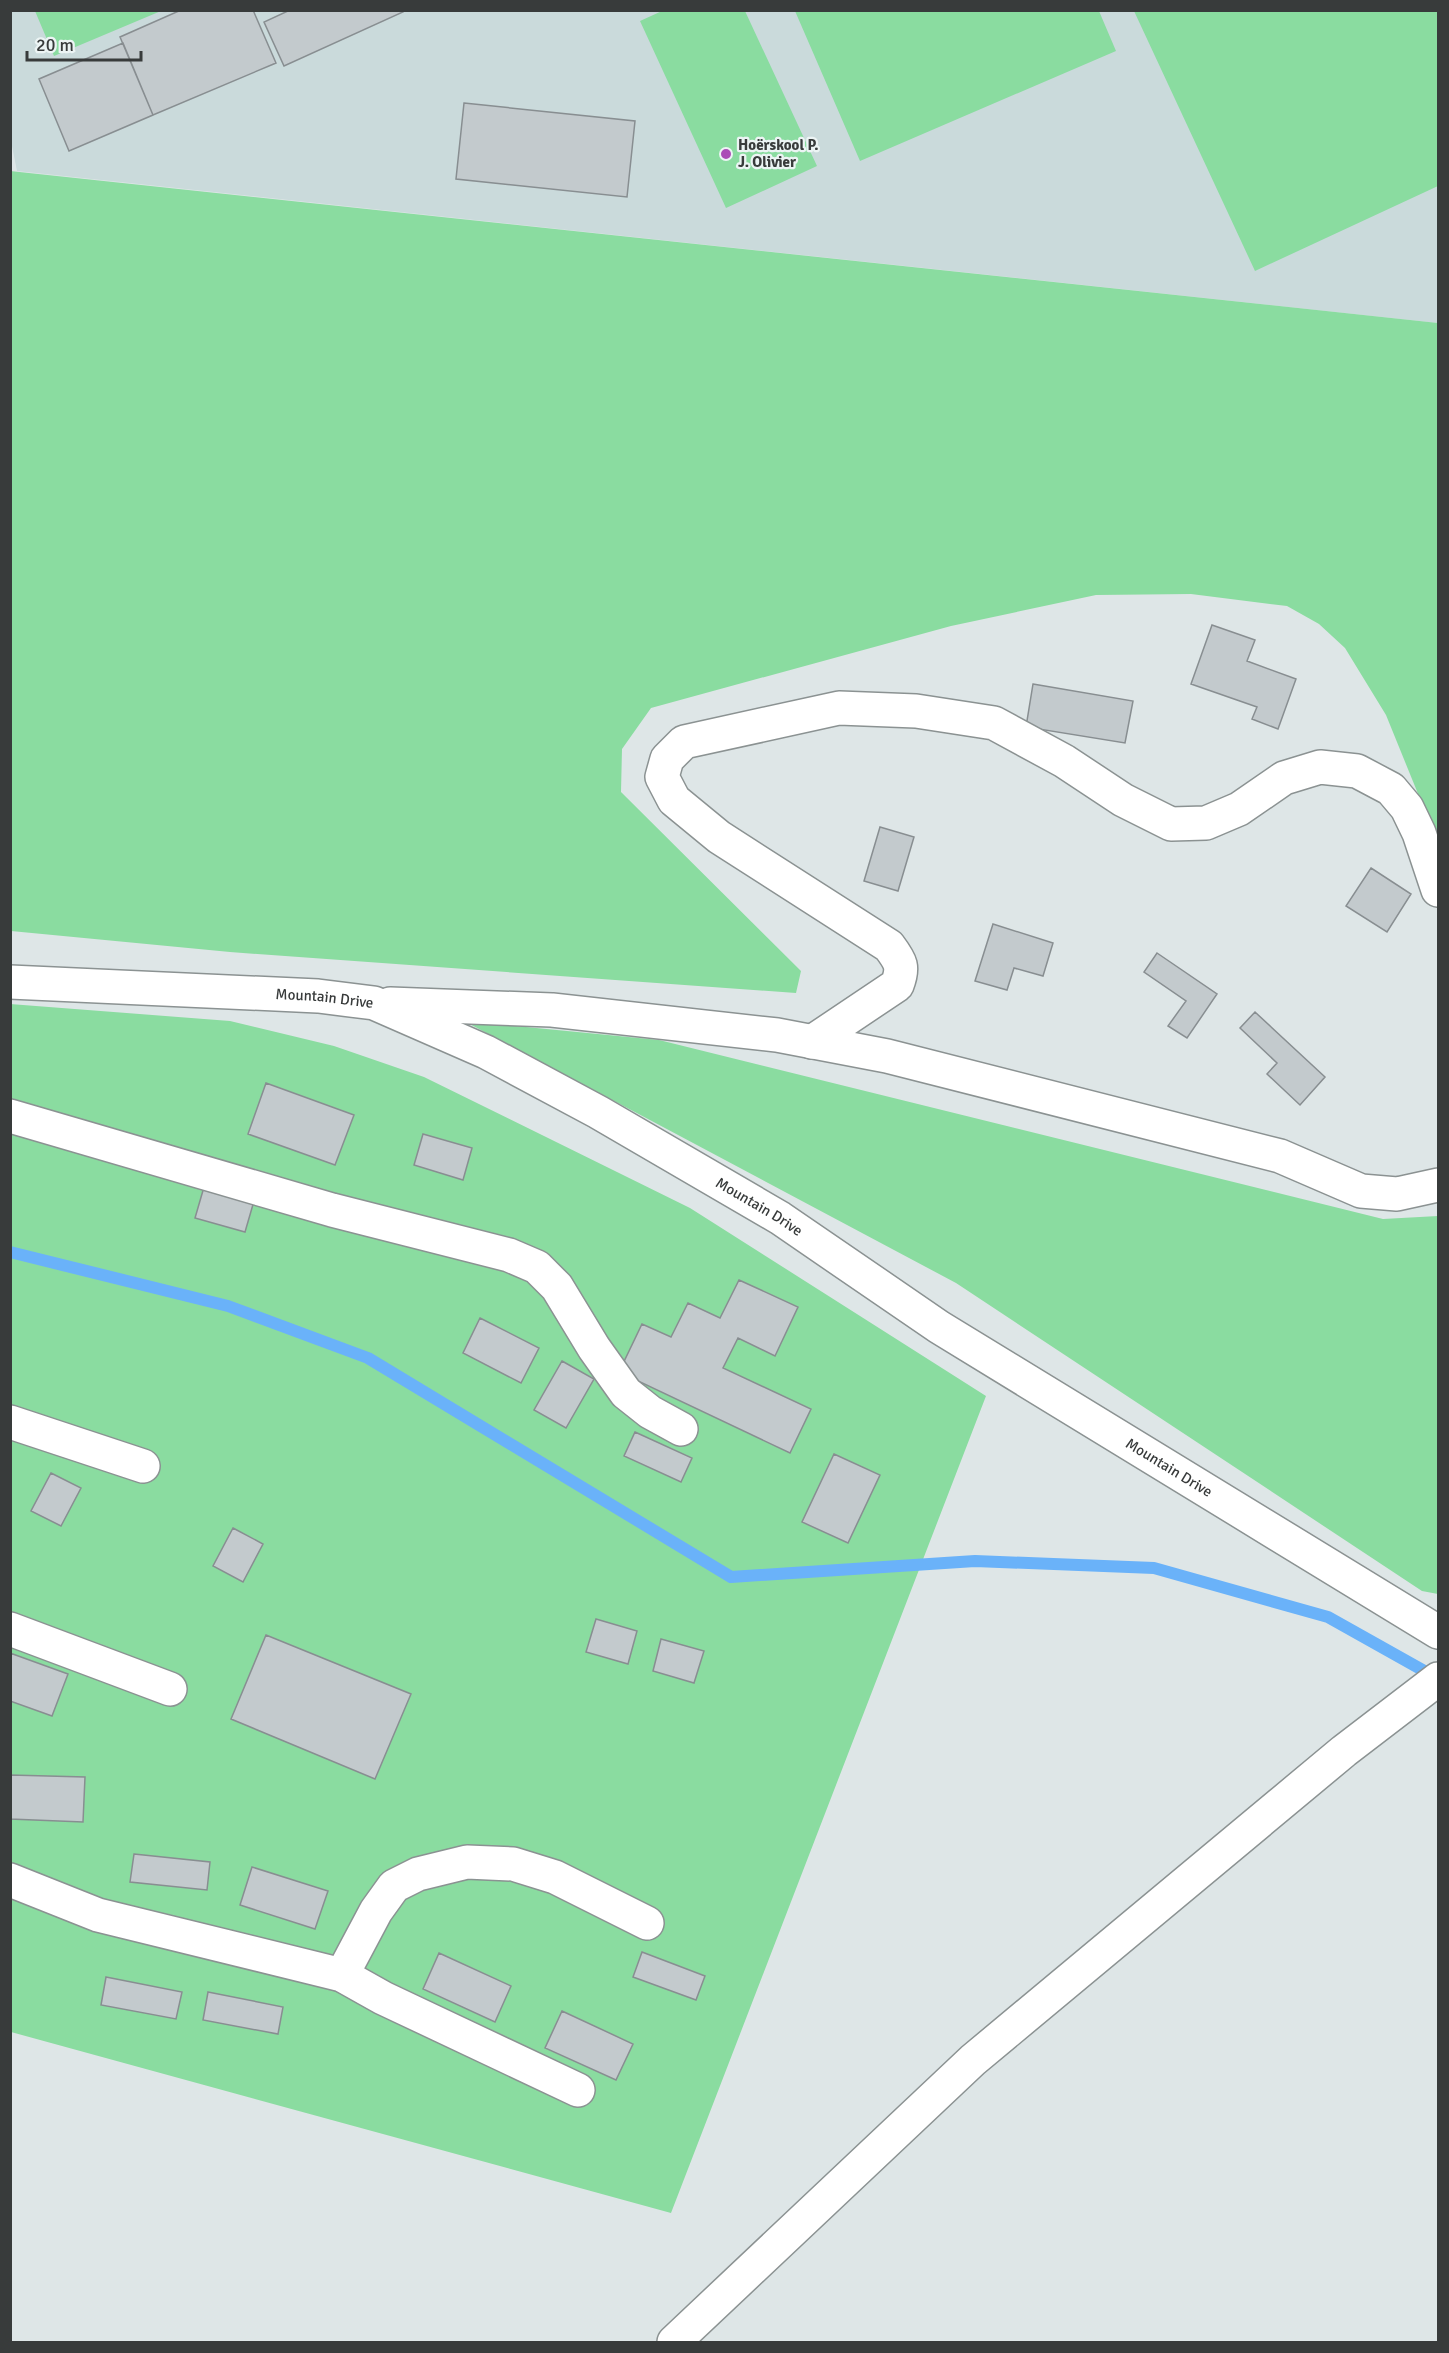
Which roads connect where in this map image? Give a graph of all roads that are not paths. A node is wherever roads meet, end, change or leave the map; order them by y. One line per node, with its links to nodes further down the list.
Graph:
1 (1438, 890): 4 (main road)
2 (10, 982): 3 (main road, Mountain Drive)
3 (374, 1004): 4 (main road); 11 (main road, Mountain Drive)
4 (812, 1042): 6 (main road)
5 (10, 1116): 8 (main road)
6 (1438, 1185)
7 (10, 1422): 9 (main road)
8 (681, 1430)
9 (143, 1466)
10 (10, 1629): 13 (main road)
11 (1438, 1632)
12 (1438, 1678): 18 (main road)
13 (170, 1689)
14 (10, 1880): 16 (main road)
15 (647, 1923): 16 (main road)
16 (342, 1975): 17 (main road)
17 (578, 2090)
18 (674, 2343)

